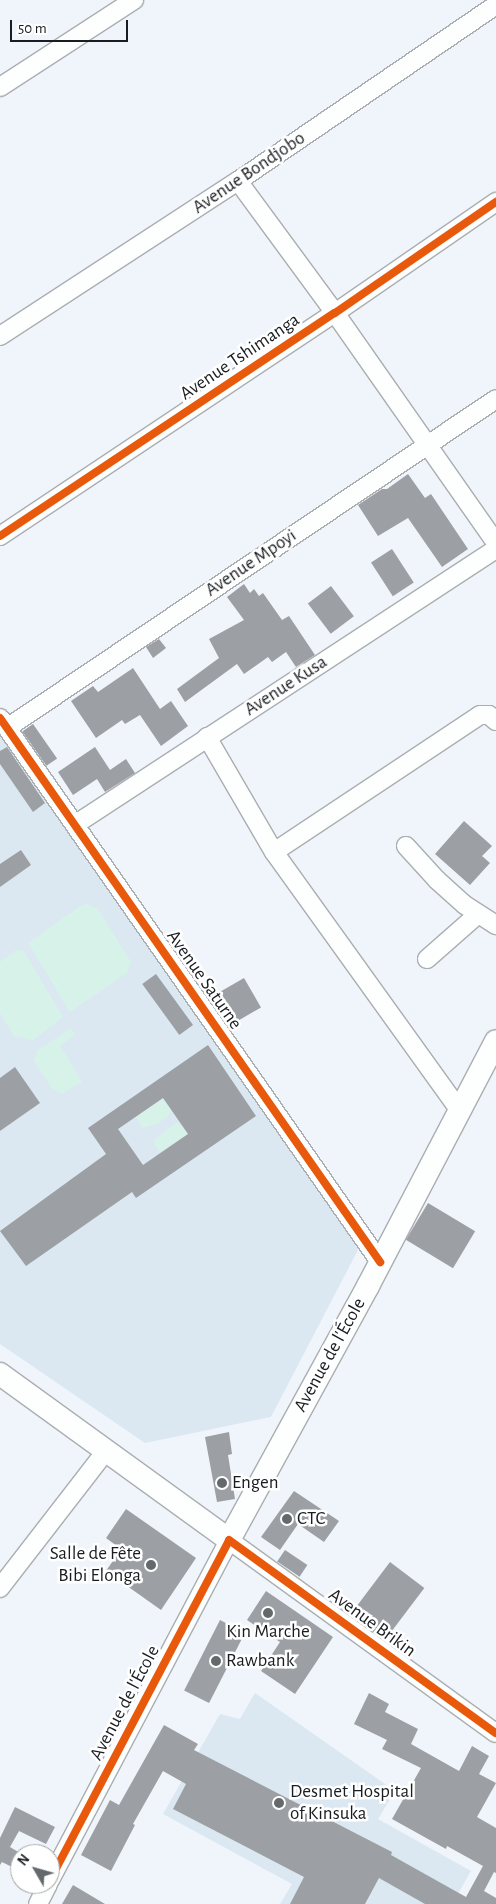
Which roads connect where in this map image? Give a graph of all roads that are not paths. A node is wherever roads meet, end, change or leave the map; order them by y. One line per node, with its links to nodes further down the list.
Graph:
1 (134, 0): 3 (street)
2 (496, 5): 4 (street, Avenue Bondjobo)
3 (0, 87)
4 (238, 181): 6 (street); 7 (street, Avenue Bondjobo)
5 (496, 202): 6 (street, Avenue Tshimanga)
6 (335, 313): 9 (street); 10 (street, Avenue Tshimanga)
7 (0, 336)
8 (496, 399): 9 (street, Avenue Mpoyi)
9 (427, 444): 11 (street); 14 (street, Avenue Mpoyi)
10 (0, 536)
11 (496, 543)
12 (496, 549): 15 (street, Avenue Kusa)
13 (496, 721): 18 (street)
14 (3, 723): 16 (street, Avenue Saturne)
15 (207, 737): 16 (street, Avenue Kusa); 18 (street)
16 (76, 824): 24 (street, Avenue Saturne)
17 (406, 846): 19 (street)
18 (274, 852): 23 (street)
19 (477, 915): 20 (street); 21 (street)
20 (496, 925)
21 (427, 959)
22 (496, 1041): 23 (main road, Avenue de l'École)
23 (459, 1109): 24 (main road, Avenue de l'École)
24 (380, 1262): 27 (main road, Avenue de l'École)
25 (0, 1374): 26 (main road)
26 (106, 1451): 27 (main road); 28 (street)
27 (229, 1540): 29 (street, Avenue Brikin); 30 (street, Avenue de l'École)
28 (1, 1584)
29 (496, 1733)
30 (60, 1861)

